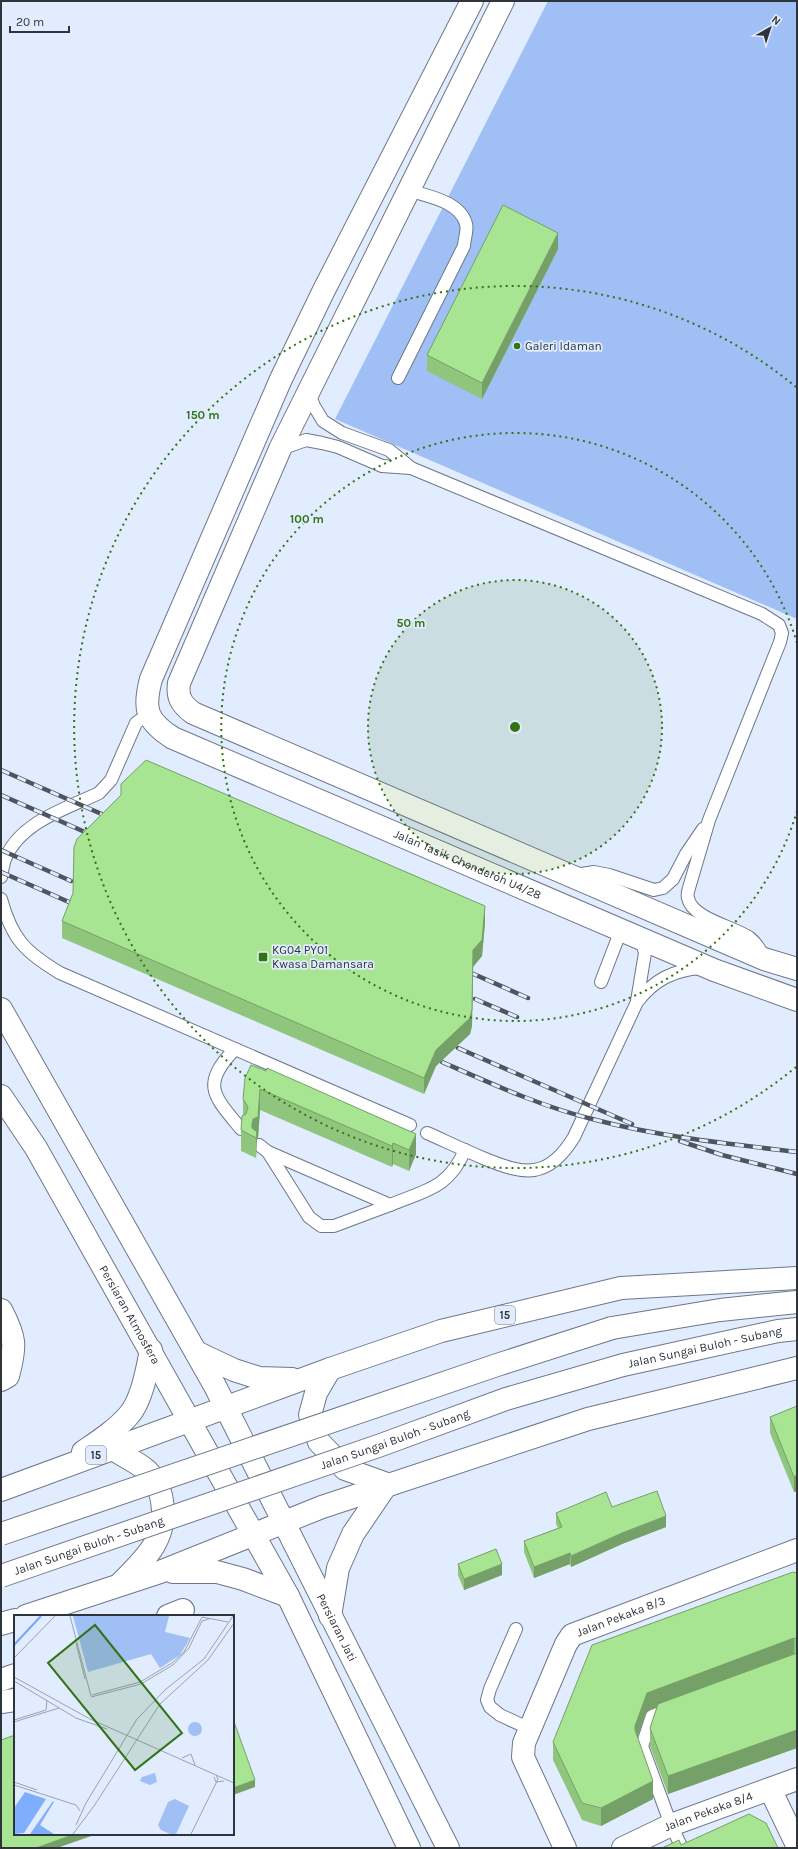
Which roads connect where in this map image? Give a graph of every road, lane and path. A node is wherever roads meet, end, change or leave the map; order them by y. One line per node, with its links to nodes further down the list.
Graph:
1 (472, 1): 5 (main road)
2 (503, 1): 3 (main road)
3 (408, 190): 4 (lane); 6 (main road)
4 (398, 378)
5 (281, 379): 6 (main road); 10 (main road)
6 (308, 391): 7 (main road); 8 (lane)
7 (280, 449): 8 (lane); 9 (main road)
8 (411, 468): 11 (lane)
9 (179, 699): 10 (main road); 12 (main road)
10 (148, 714): 13 (lane); 15 (main road, Jalan Tasik Chenderoh U4/28)
11 (709, 820): 12 (lane); 16 (lane)
12 (573, 876): 16 (main road)
13 (1, 877)
14 (1, 899): 23 (lane)
15 (627, 933): 18 (main road, Jalan Tasik Chenderoh U4/28); 19 (lane); 21 (lane)
16 (764, 959): 17 (main road)
17 (797, 969)
18 (714, 970): 20 (main road, Jalan Tasik Chenderoh U4/28); 21 (lane)
19 (601, 982)
20 (797, 1000)
21 (637, 1002): 28 (lane)
22 (1, 1009): 35 (main road)
23 (235, 1049): 25 (lane); 26 (lane)
24 (1, 1096): 34 (main road, Persiaran Atmosfera)
25 (410, 1125)
26 (241, 1129)
27 (427, 1133): 28 (lane)
28 (464, 1150): 29 (lane)
29 (390, 1204): 29 (lane)
30 (797, 1278): 37 (main road, 15)
31 (797, 1302): 47 (main road, bridge)
32 (1, 1310): 38 (main road)
33 (797, 1329): 51 (main road, Jalan Sungai Buloh - Subang, bridge)
34 (151, 1350): 41 (main road, Persiaran Atmosfera); 43 (main road)
35 (196, 1352): 39 (main road); 40 (main road)
36 (797, 1368): 44 (main road)
37 (330, 1369): 39 (main road, 15); 44 (main road)
38 (1, 1380)
39 (302, 1380): 40 (main road, 15)
40 (225, 1408): 41 (main road, 15); 46 (main road, Persiaran Jati)
41 (191, 1421): 42 (main road, 15); 48 (main road, Persiaran Atmosfera)
42 (113, 1449): 43 (main road, 15); 52 (main road)
43 (62, 1468): 45 (main road, 15)
44 (387, 1484): 46 (main road); 57 (main road)
45 (1, 1490)
46 (283, 1523): 48 (main road); 57 (main road, Persiaran Jati)
47 (1, 1534)
48 (254, 1535): 50 (main road); 53 (main road)
49 (797, 1550): 66 (main road, Jalan Pekaka 8/3)
50 (160, 1572): 52 (main road); 53 (main road)
51 (1, 1576)
52 (118, 1586): 54 (main road)
53 (288, 1596): 71 (main road)
54 (29, 1615)
55 (171, 1615): 56 (main road)
56 (180, 1615)
57 (330, 1616): 72 (main road, Persiaran Jati)
58 (14, 1620): 59 (main road)
59 (1, 1624)
60 (516, 1629): 66 (lane)
61 (14, 1675): 62 (main road)
62 (1, 1680)
63 (14, 1700): 64 (main road)
64 (1, 1702)
65 (681, 1705): 69 (lane)
66 (530, 1729): 73 (main road, Jalan Pekaka 8/3)
67 (797, 1779): 68 (main road, Jalan Pekaka 8/4)
68 (770, 1789): 69 (main road, Jalan Pekaka 8/4); 70 (main road)
69 (671, 1825): 74 (main road, Jalan Pekaka 8/4); 75 (lane)
70 (797, 1845)
71 (410, 1848)
72 (448, 1848)
73 (565, 1848)
74 (622, 1848)
75 (682, 1848)

